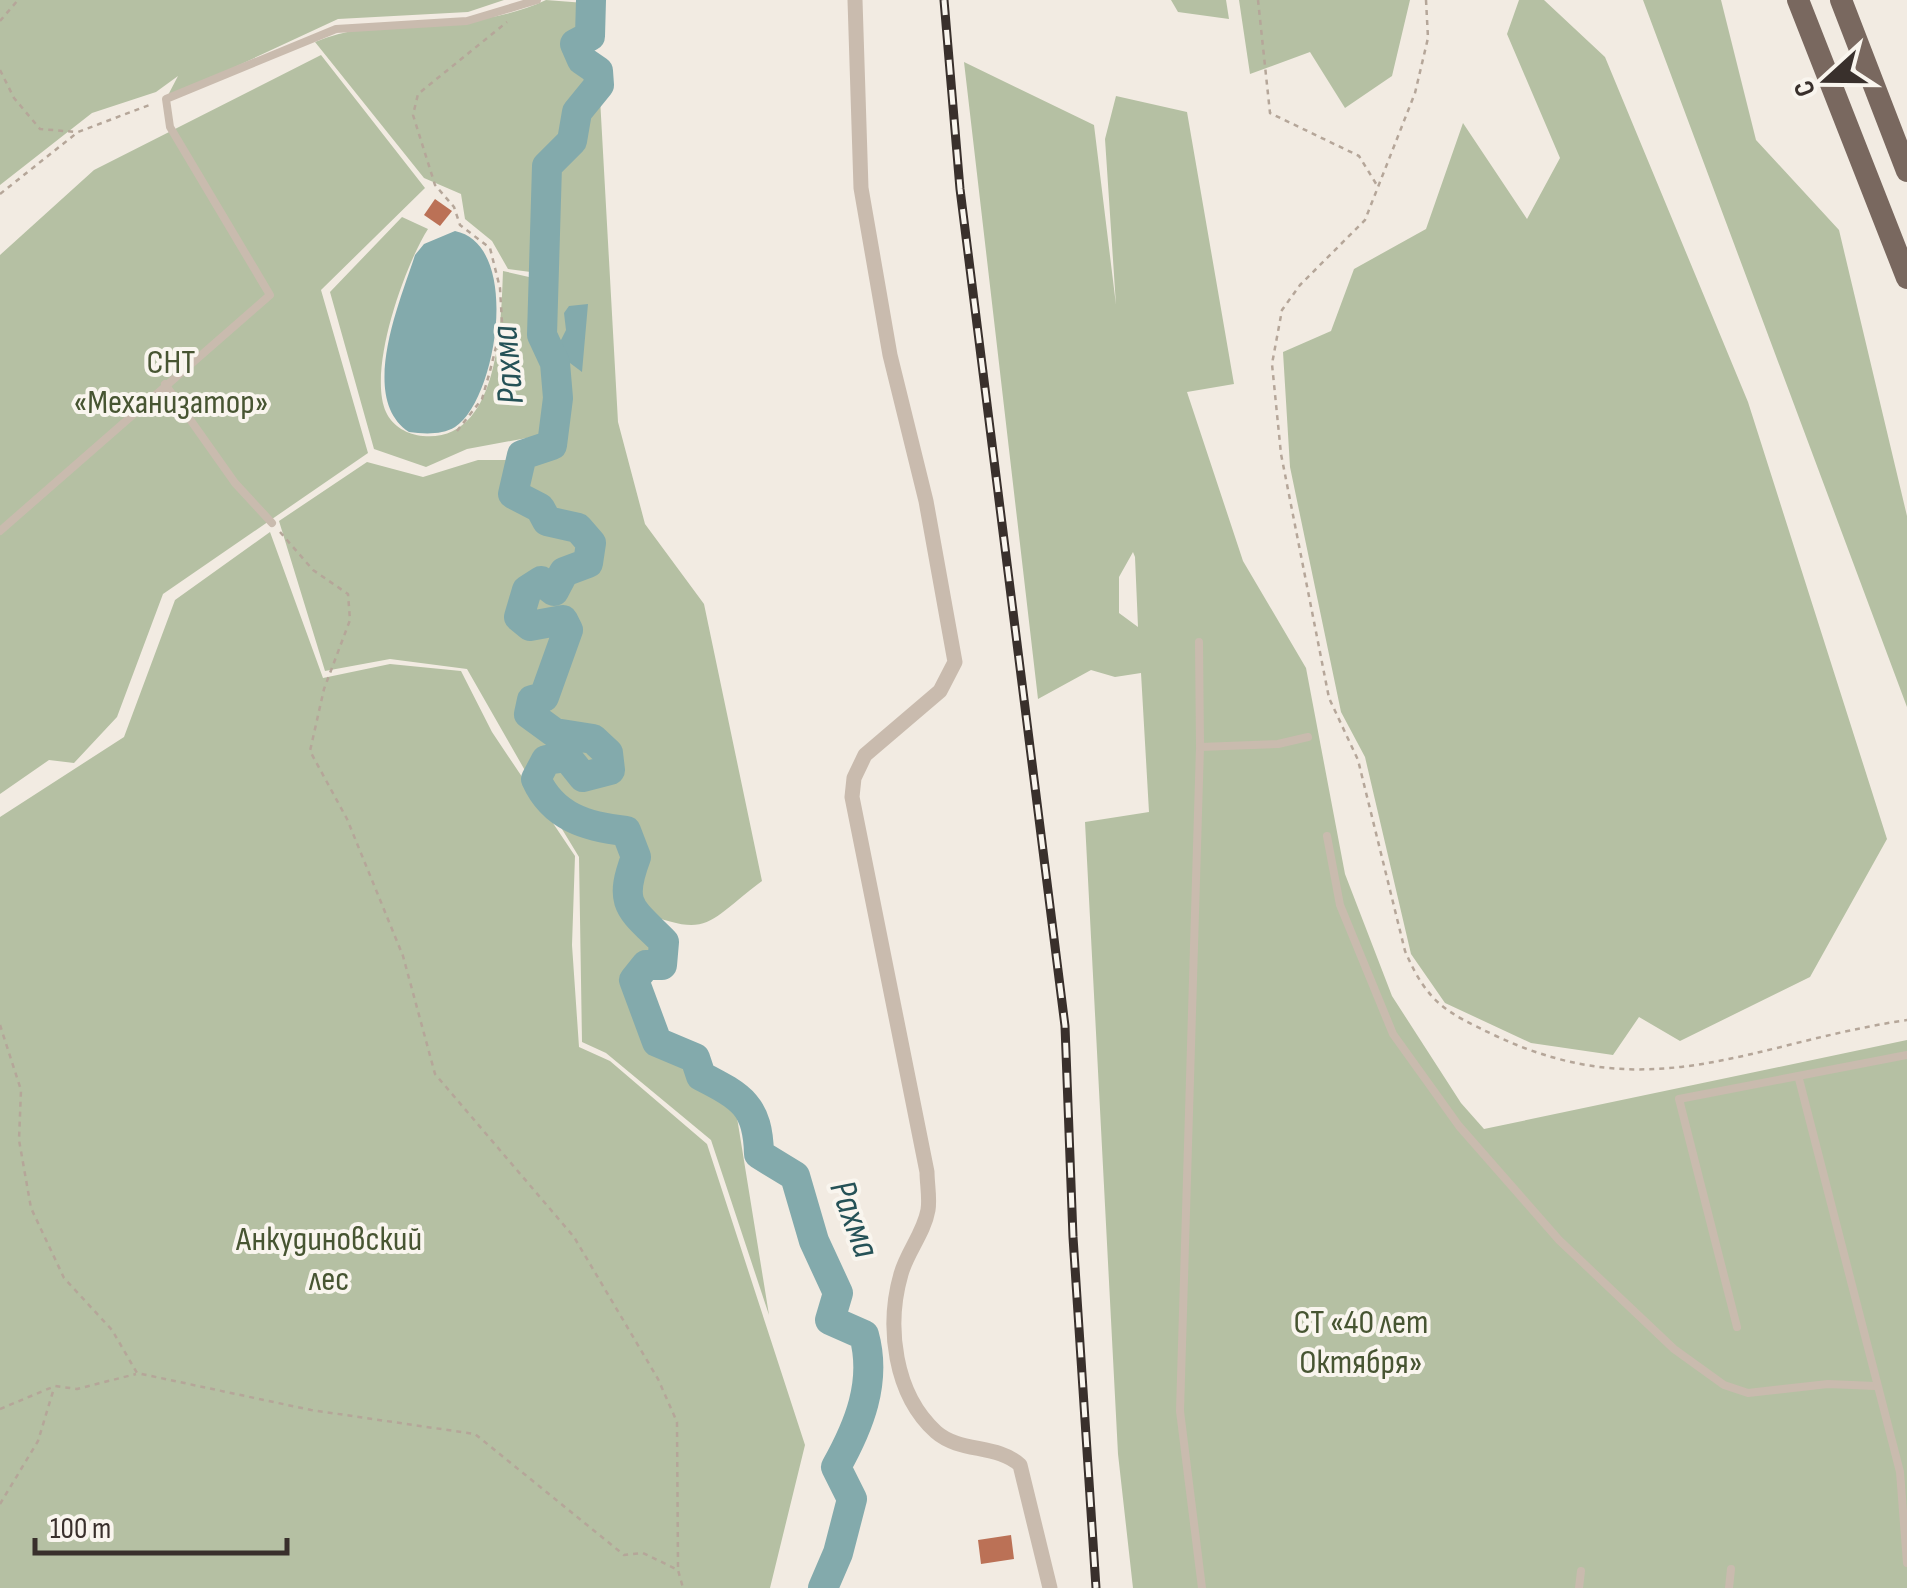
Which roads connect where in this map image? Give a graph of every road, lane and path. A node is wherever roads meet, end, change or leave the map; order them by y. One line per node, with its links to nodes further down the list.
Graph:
1 (18, 0): 8 (path)
2 (855, 0): 39 (street)
3 (1258, 0): 13 (path)
4 (1426, 0): 13 (path)
5 (1798, 0): 15 (main road)
6 (1841, 0): 12 (main road)
7 (533, 1): 10 (lane); 17 (path)
8 (0, 21)
9 (0, 70): 11 (path)
10 (166, 99): 11 (path); 16 (lane)
11 (78, 132): 14 (path)
12 (1907, 171)
13 (1378, 188): 24 (path)
14 (0, 194)
15 (1907, 278)
16 (165, 384): 18 (lane); 19 (lane)
17 (457, 431)
18 (272, 523): 36 (path)
19 (0, 530)
20 (1199, 642): 22 (lane)
21 (1308, 737): 22 (lane)
22 (1200, 747): 40 (lane)
23 (1327, 836): 31 (lane)
24 (1907, 1020)
25 (0, 1025): 29 (path)
26 (1907, 1055): 27 (lane)
27 (1798, 1079): 28 (lane); 31 (lane)
28 (1737, 1327)
29 (137, 1374): 30 (path); 36 (path)
30 (55, 1386): 32 (path); 33 (path)
31 (1875, 1386): 34 (lane)
32 (0, 1409)
33 (0, 1504)
34 (1907, 1562)
35 (1731, 1568): 42 (lane)
36 (678, 1570): 38 (path)
37 (1581, 1571): 41 (lane)
38 (683, 1588)
39 (1050, 1588)
40 (1202, 1588)
41 (1579, 1588)
42 (1729, 1588)

